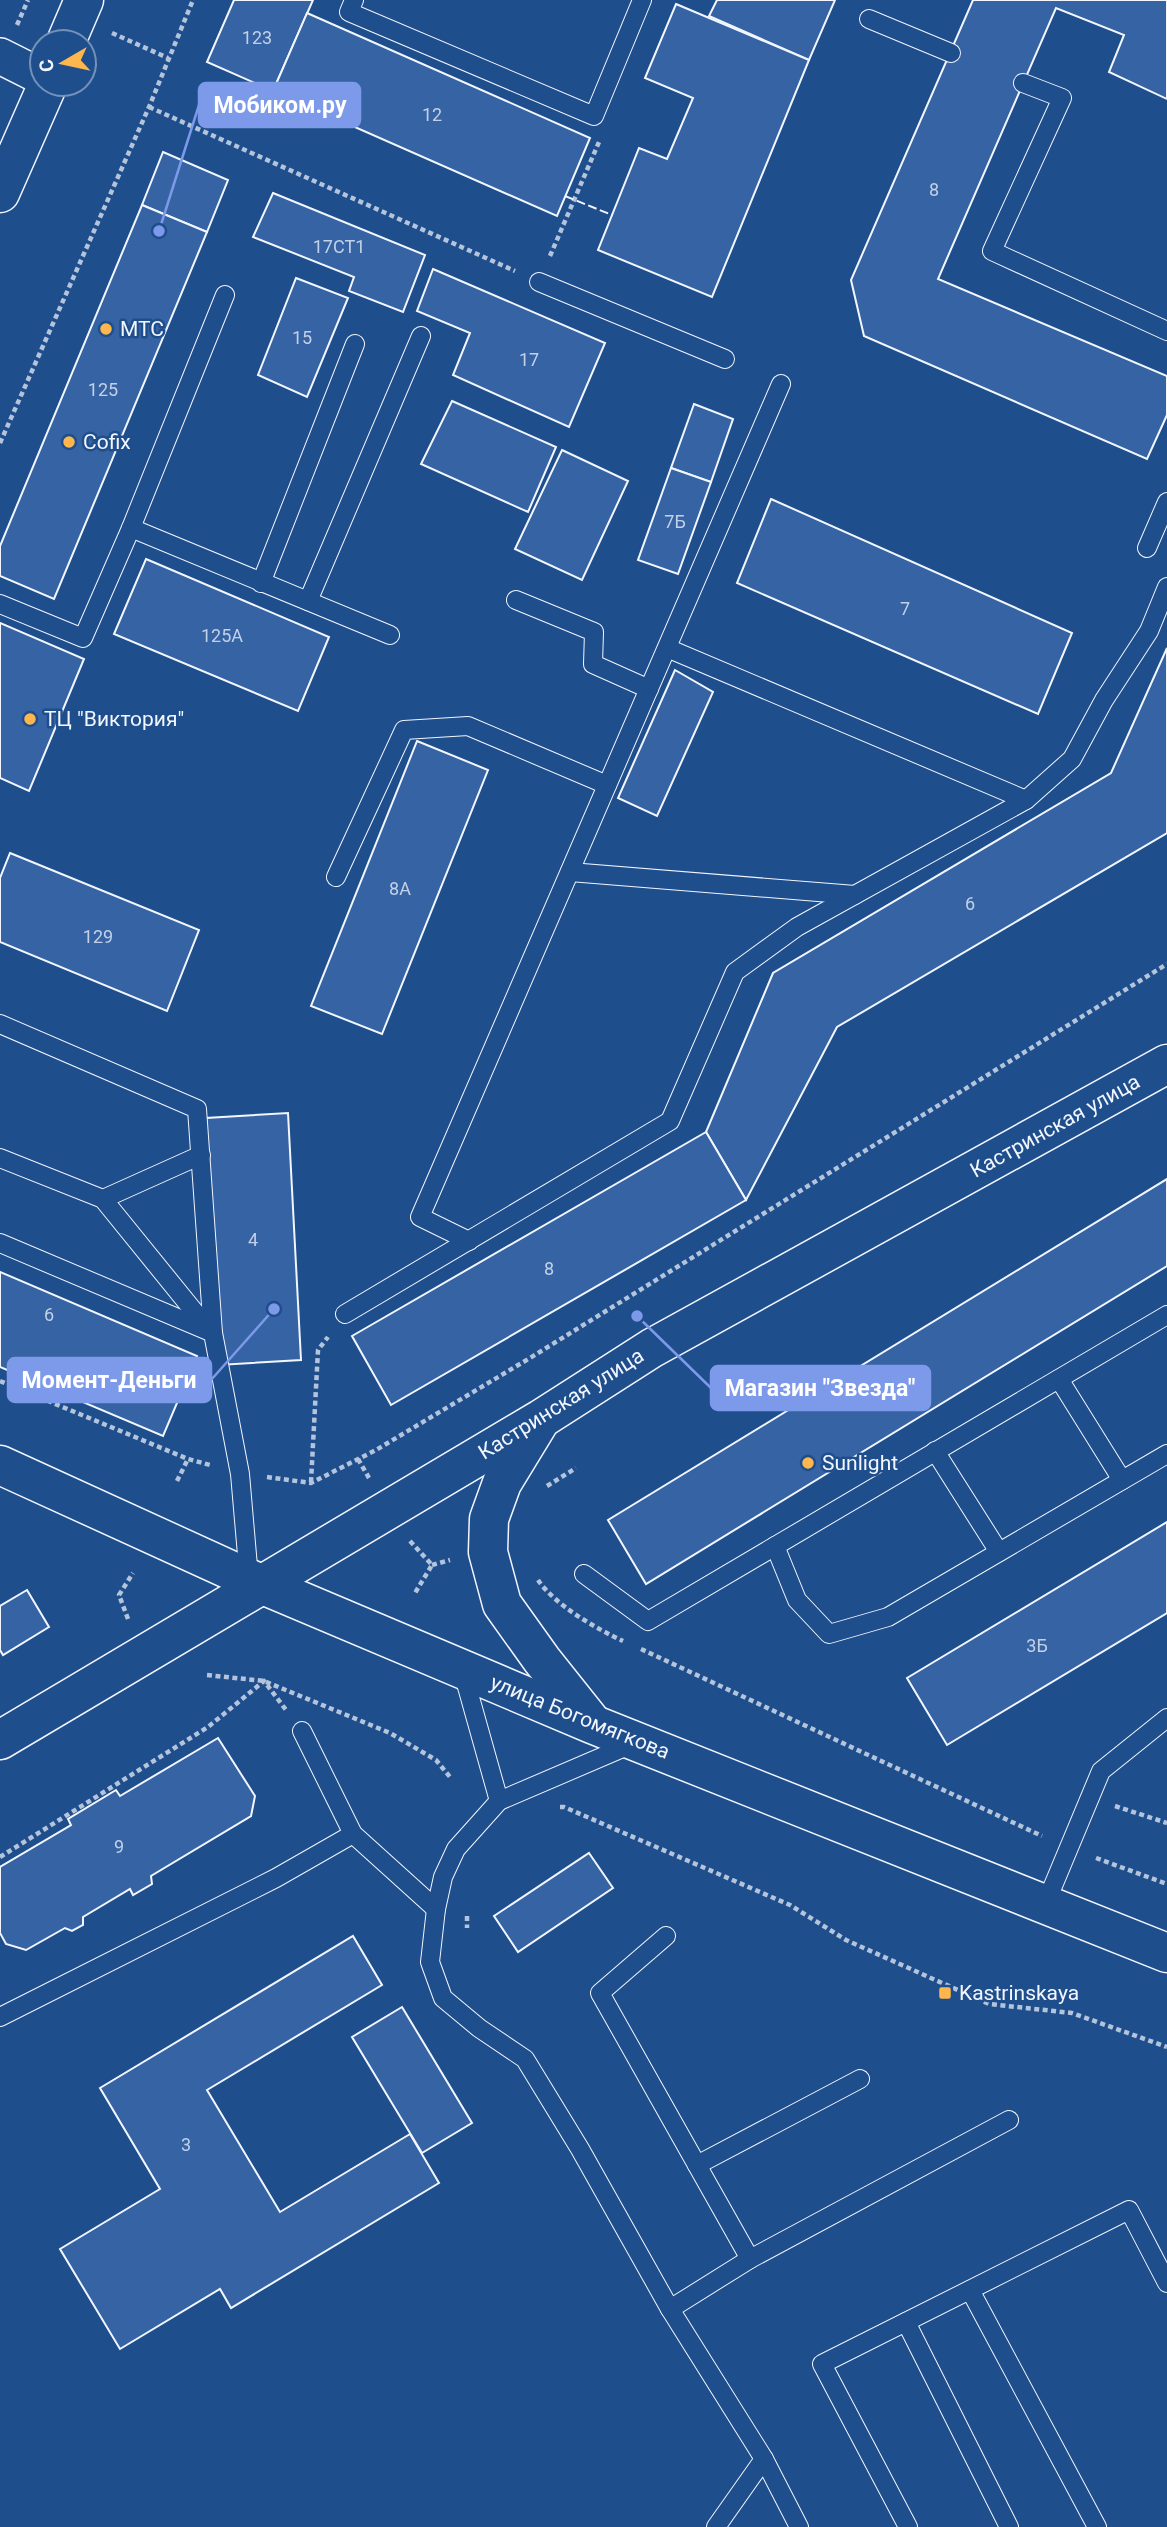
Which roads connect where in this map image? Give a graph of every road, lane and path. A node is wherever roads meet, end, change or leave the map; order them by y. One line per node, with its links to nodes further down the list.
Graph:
1 (84, 0): 6 (main road)
2 (193, 0): 12 (path)
3 (354, 0): 4 (lane)
4 (642, 0)
5 (869, 19): 7 (lane)
6 (72, 28)
7 (951, 52)
8 (0, 56): 9 (street)
9 (28, 70)
10 (1023, 83): 17 (lane)
11 (42, 98): 14 (main road)
12 (149, 107): 15 (path); 22 (path)
13 (602, 136): 15 (path)
14 (0, 193)
15 (539, 282): 20 (lane)
16 (225, 295): 24 (lane)
17 (1167, 331)
18 (421, 336): 29 (lane)
19 (355, 344): 26 (lane)
20 (725, 359)
21 (780, 384): 32 (lane)
22 (0, 443)
23 (1167, 502): 25 (lane)
24 (131, 528): 26 (lane); 30 (lane)
25 (1147, 548)
26 (261, 583): 29 (lane)
27 (1167, 587): 35 (lane)
28 (516, 600): 33 (lane)
29 (307, 601): 31 (lane)
30 (0, 604)
31 (390, 635)
32 (667, 648): 33 (lane); 35 (lane)
33 (649, 689): 34 (lane)
34 (607, 785): 36 (lane); 37 (lane)
35 (1026, 800): 38 (lane)
36 (570, 872): 38 (lane); 45 (lane)
37 (336, 877)
38 (855, 895): 45 (lane)
39 (1167, 964): 61 (path)
40 (0, 1024): 42 (lane)
41 (1167, 1064): 52 (main road, Кастринская улица)
42 (201, 1155): 44 (lane); 49 (lane)
43 (0, 1158): 44 (lane)
44 (103, 1199): 49 (lane)
45 (469, 1241): 47 (lane)
46 (0, 1243): 49 (lane)
47 (345, 1314): 61 (path)
48 (1167, 1315): 50 (lane)
49 (213, 1333): 58 (lane)
50 (1059, 1379): 53 (lane); 59 (lane)
51 (0, 1381): 55 (path)
52 (541, 1419): 69 (main road, Кастринская улица); 76 (main road)
53 (935, 1451): 64 (lane); 65 (lane)
54 (1167, 1454): 59 (lane)
55 (188, 1459): 58 (path); 60 (path)
56 (0, 1465): 69 (main road, улица Богомягкова)
57 (576, 1468): 62 (path)
58 (240, 1474): 61 (path); 69 (lane)
59 (1122, 1480): 65 (lane)
60 (177, 1481)
61 (311, 1483)
62 (536, 1493)
63 (410, 1541): 70 (path)
64 (775, 1546): 65 (lane); 68 (lane)
65 (999, 1552)
66 (531, 1570): 86 (path)
67 (133, 1573): 71 (path)
68 (584, 1574)
69 (256, 1582): 72 (main road, улица Богомягкова); 78 (main road, Кастринская улица)
70 (415, 1593)
71 (128, 1621)
72 (462, 1668): 76 (main road, улица Богомягкова); 82 (lane)
73 (207, 1675): 74 (path)
74 (264, 1681): 77 (path); 80 (path); 87 (path)
75 (1167, 1718): 81 (lane)
76 (592, 1724): 79 (main road, улица Богомягкова)
77 (302, 1731): 85 (lane)
78 (0, 1740)
79 (638, 1742): 82 (lane); 89 (main road, улица Богомягкова)
80 (450, 1777)
81 (1090, 1798): 84 (path); 86 (lane)
82 (499, 1801): 90 (lane)
83 (551, 1809): 96 (path)
84 (1167, 1823)
85 (353, 1835): 90 (lane); 95 (lane)
86 (1068, 1848): 88 (path); 89 (lane)
87 (0, 1857)
88 (1167, 1884)
89 (1045, 1905): 94 (main road, улица Богомягкова)
90 (436, 1909): 103 (lane)
91 (467, 1914): 92 (path)
92 (467, 1928)
93 (666, 1936): 99 (lane)
94 (1167, 1953)
95 (0, 2017)
96 (1167, 2047)
97 (860, 2079): 99 (lane)
98 (1009, 2120): 100 (lane)
99 (697, 2165): 100 (lane)
100 (750, 2259): 103 (lane)
101 (1167, 2283): 102 (lane)
102 (970, 2290): 104 (lane); 110 (lane)
103 (670, 2309): 105 (lane)
104 (906, 2322): 108 (lane); 109 (lane)
105 (764, 2459): 106 (lane); 107 (lane)
106 (716, 2527)
107 (799, 2527)
108 (908, 2527)
109 (1009, 2527)
110 (1097, 2527)

